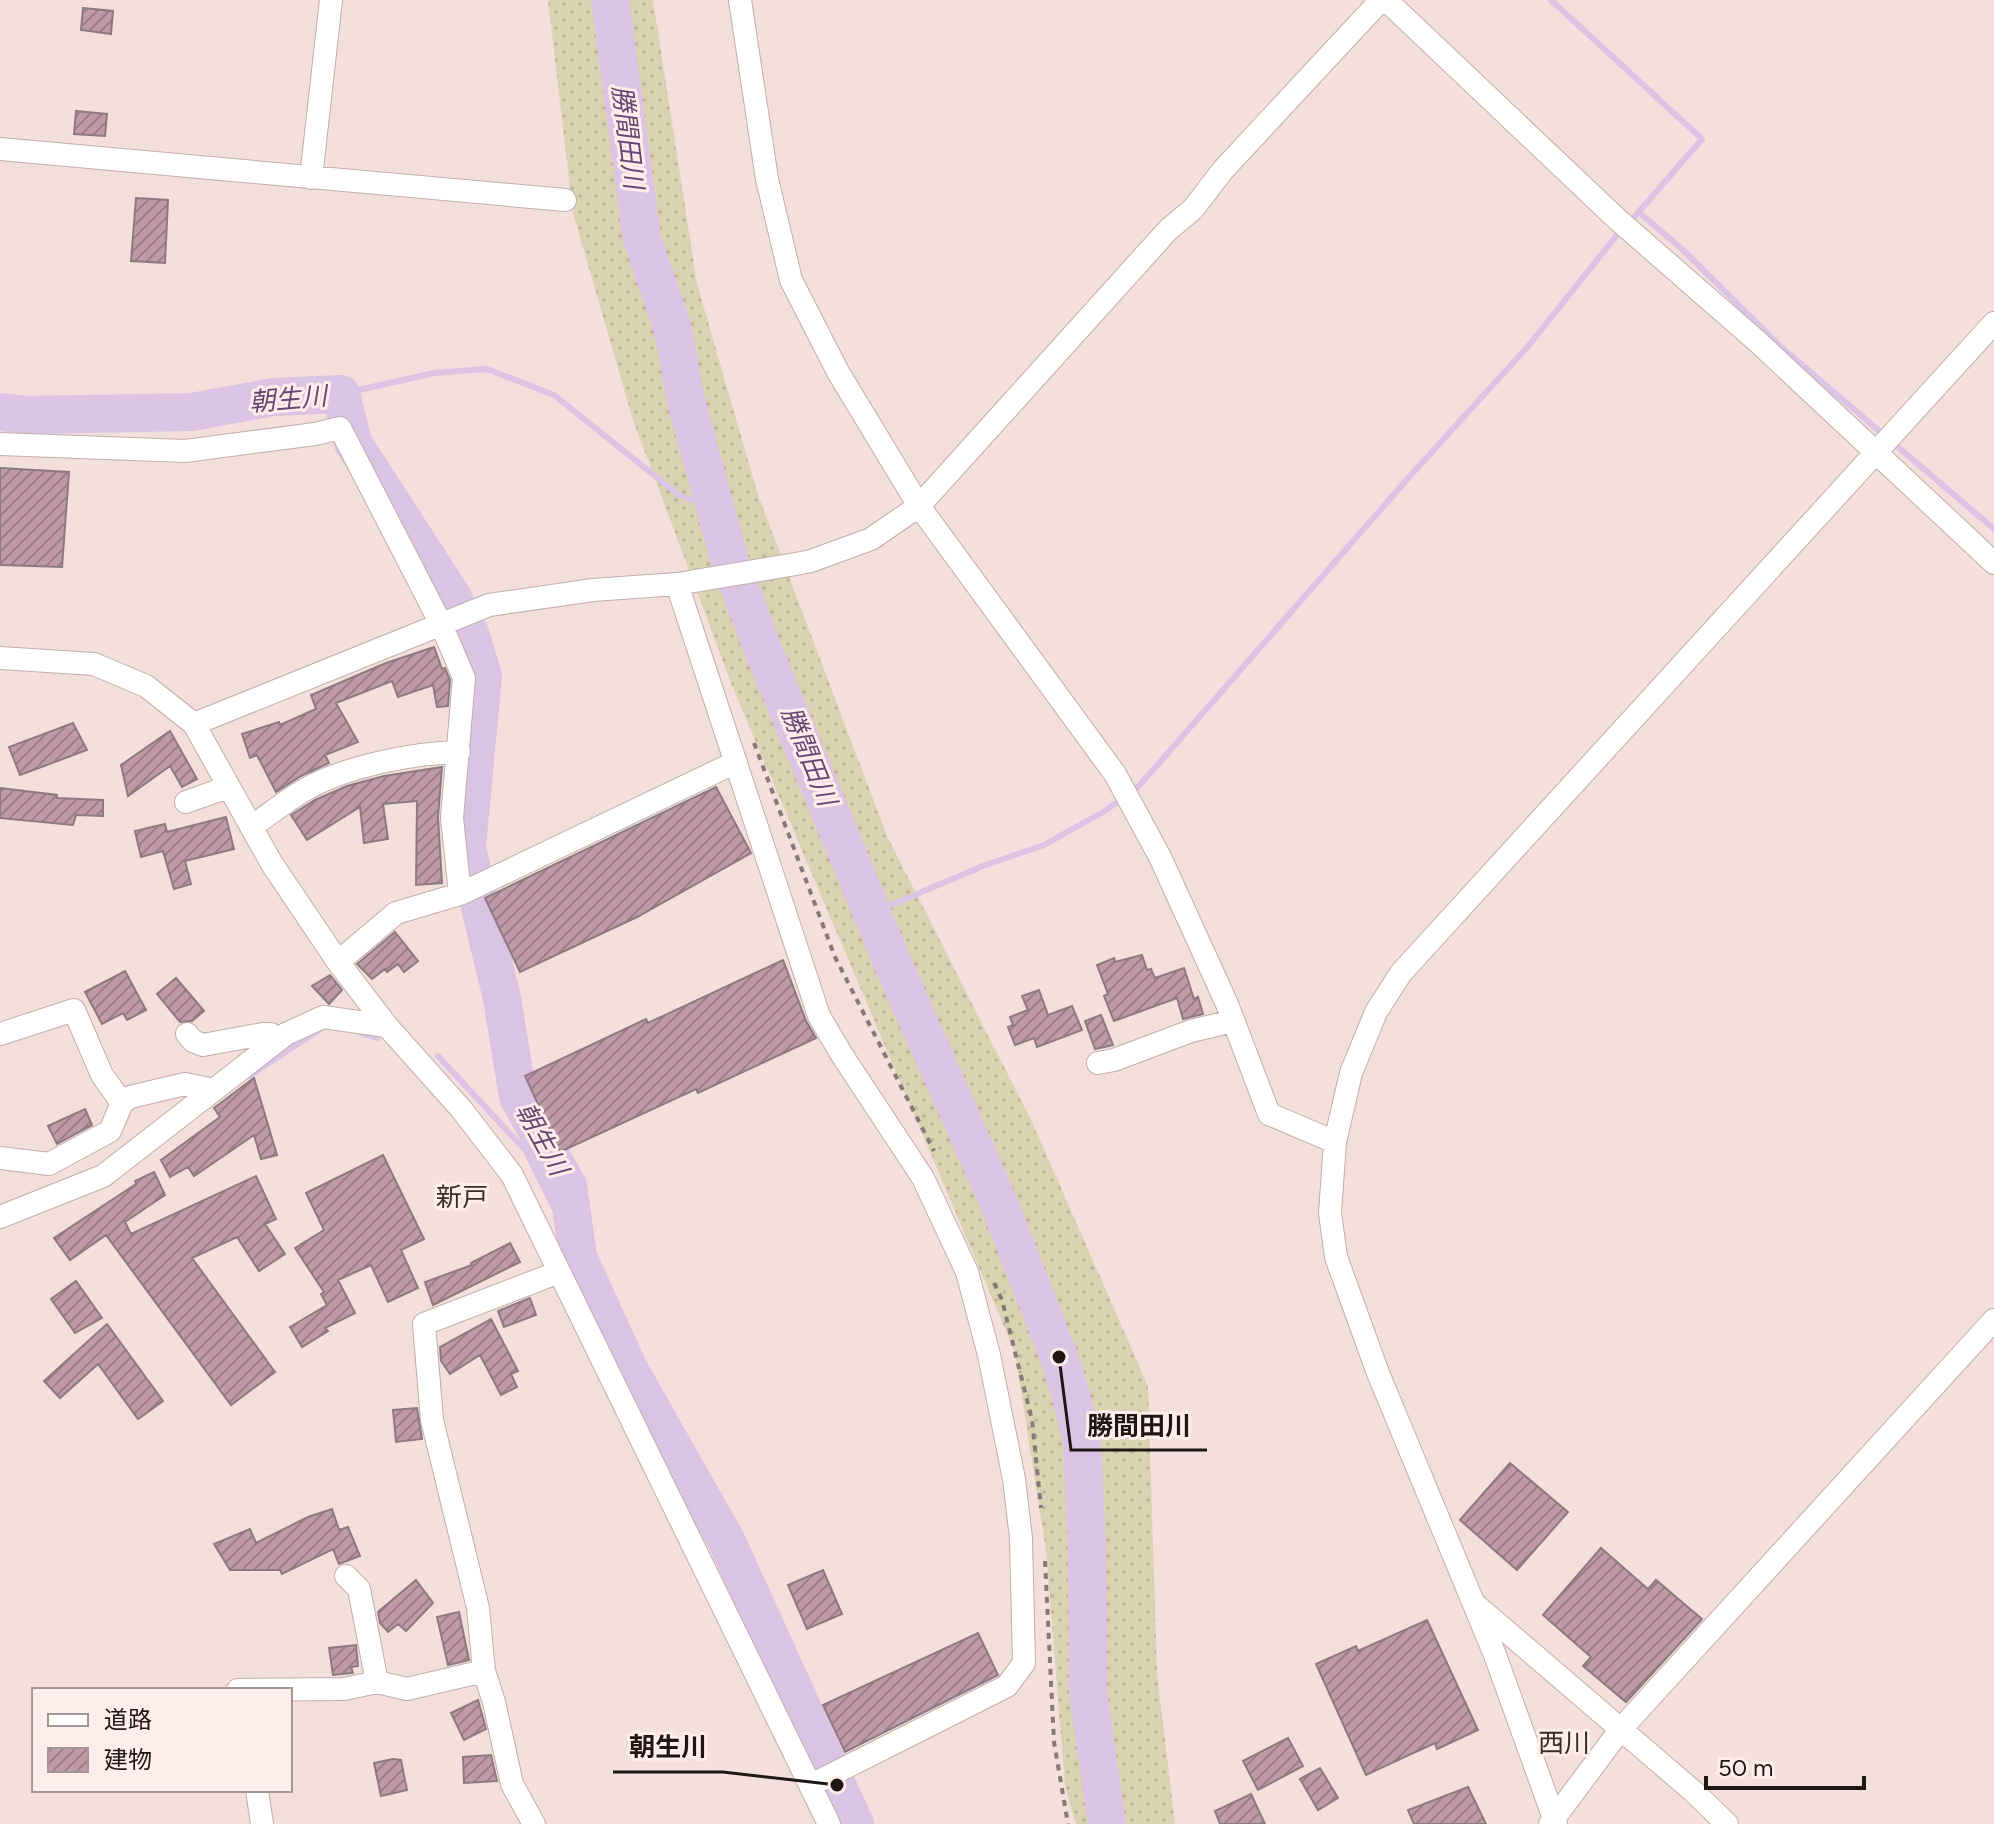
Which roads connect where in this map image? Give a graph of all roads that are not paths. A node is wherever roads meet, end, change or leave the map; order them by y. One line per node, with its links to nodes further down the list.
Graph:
1 (331, 0): 5 (street)
2 (740, 0): 10 (street)
3 (1383, 0): 9 (street); 10 (street)
4 (0, 149): 5 (street)
5 (311, 178): 6 (street)
6 (565, 200)
7 (1994, 323): 9 (street)
8 (0, 444): 13 (street)
9 (1877, 450): 11 (street); 31 (street)
10 (919, 506): 12 (street); 23 (street)
11 (1994, 563)
12 (677, 584): 13 (street); 17 (street)
13 (441, 624): 15 (street); 16 (street)
14 (0, 658): 15 (street)
15 (194, 724): 18 (street)
16 (459, 752): 20 (street); 21 (street)
17 (736, 762): 21 (street); 42 (street)
18 (228, 787): 19 (street); 20 (street)
19 (186, 802)
20 (251, 827): 22 (street)
21 (460, 894): 22 (street)
22 (338, 962): 24 (street)
23 (1233, 1021): 28 (street); 31 (street)
24 (387, 1026): 27 (street); 34 (street)
25 (0, 1034): 30 (street)
26 (187, 1034): 27 (street)
27 (279, 1039): 29 (street)
28 (1098, 1063)
29 (214, 1090): 30 (street); 33 (street)
30 (122, 1103): 32 (street)
31 (1335, 1142): 37 (street)
32 (0, 1158)
33 (0, 1217)
34 (559, 1272): 38 (street); 42 (street)
35 (1994, 1320): 41 (street)
36 (346, 1576): 39 (street)
37 (1473, 1603): 41 (street); 44 (street)
38 (484, 1671): 39 (street); 46 (street)
39 (377, 1682): 40 (street)
40 (292, 1689)
41 (1620, 1730): 44 (street); 48 (street)
42 (811, 1785): 47 (street)
43 (257, 1792): 45 (street)
44 (1554, 1822)
45 (262, 1824)
46 (534, 1824)
47 (829, 1824)
48 (1727, 1824)

